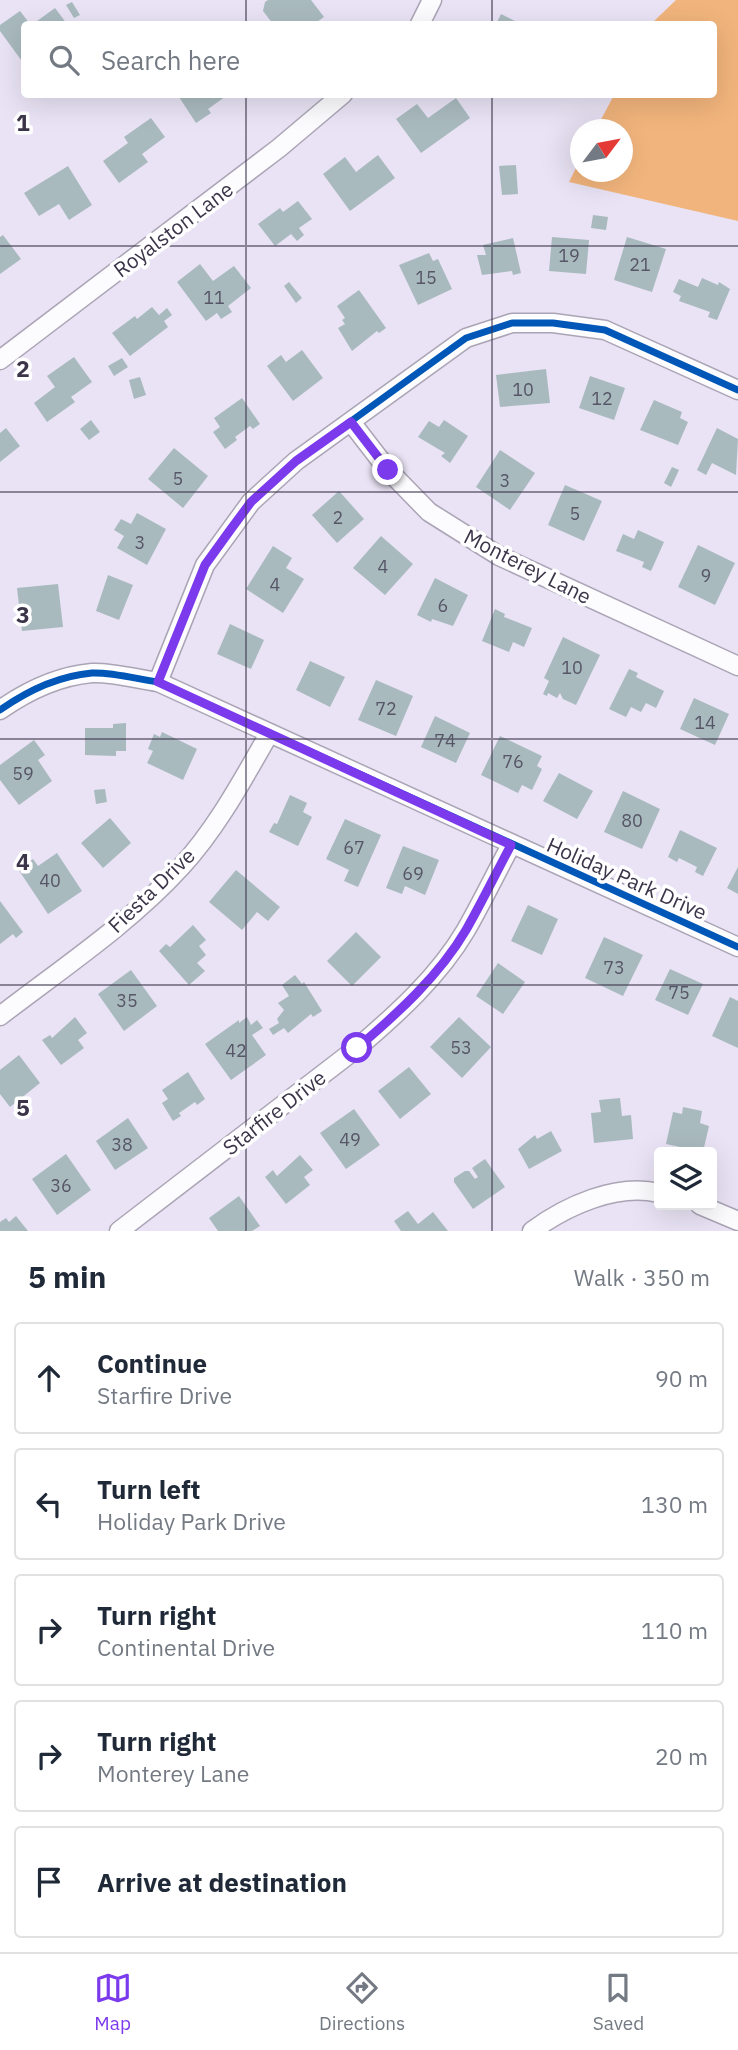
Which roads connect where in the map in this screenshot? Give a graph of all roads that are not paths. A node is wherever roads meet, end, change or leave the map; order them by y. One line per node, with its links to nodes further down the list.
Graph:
1 (432, 0): 2 (street)
2 (422, 21)
3 (338, 98): 4 (street, Royalston Lane)
4 (0, 360)
5 (738, 390): 6 (street)
6 (351, 422): 7 (street, Monterey Lane); 8 (street)
7 (738, 666)
8 (158, 682): 9 (street, Holiday Park Drive); 10 (street, Holiday Park Drive)
9 (0, 710)
10 (269, 734): 11 (street, Holiday Park Drive); 13 (street, Fiesta Drive)
11 (511, 845): 12 (street, Holiday Park Drive); 17 (street, Starfire Drive)
12 (738, 947)
13 (0, 1016)
14 (654, 1192): 18 (street)
15 (712, 1210): 16 (street)
16 (738, 1221)
17 (119, 1231)
18 (532, 1231)

